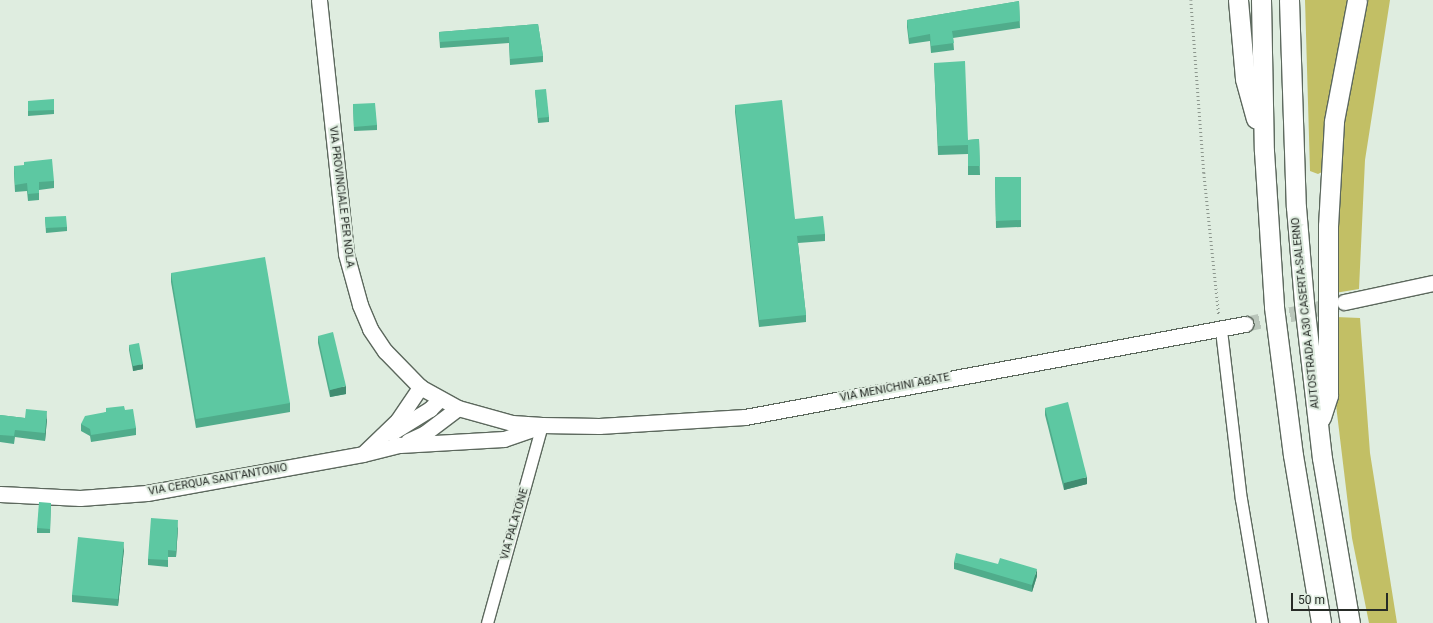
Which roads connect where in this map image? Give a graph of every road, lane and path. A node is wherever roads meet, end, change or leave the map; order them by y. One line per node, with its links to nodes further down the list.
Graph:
1 (319, 0): 12 (street, VIA PROVINCIALE PER NOLA)
2 (1191, 0): 11 (path)
3 (1238, 0): 7 (highway)
4 (1261, 0): 7 (highway)
5 (1288, 0): 16 (highway, AUTOSTRADA A30 CASERTA-SALERNO)
6 (1357, 1): 16 (highway)
7 (1264, 151): 23 (highway)
8 (1433, 283): 9 (street)
9 (1344, 302)
10 (1245, 324): 11 (street, VIA MENICHINI ABATE)
11 (1221, 330): 15 (street, VIA MENICHINI ABATE); 22 (street)
12 (420, 386): 13 (street, VIA PROVINCIALE PER NOLA); 17 (street)
13 (439, 400): 14 (street, VIA PROVINCIALE PER NOLA); 17 (street)
14 (458, 408): 15 (street, VIA PROVINCIALE PER NOLA); 18 (street, VIA CERQUA SANT'ANTONIO)
15 (542, 425): 18 (street, VIA CERQUA SANT'ANTONIO); 21 (street, VIA PALATONE)
16 (1318, 428): 24 (highway, AUTOSTRADA A30 CASERTA-SALERNO)
17 (382, 436): 19 (street)
18 (400, 444): 19 (street, VIA CERQUA SANT'ANTONIO)
19 (363, 454): 20 (street, VIA CERQUA SANT'ANTONIO)
20 (0, 494)
21 (487, 623)
22 (1262, 623)
23 (1321, 623)
24 (1350, 623)

